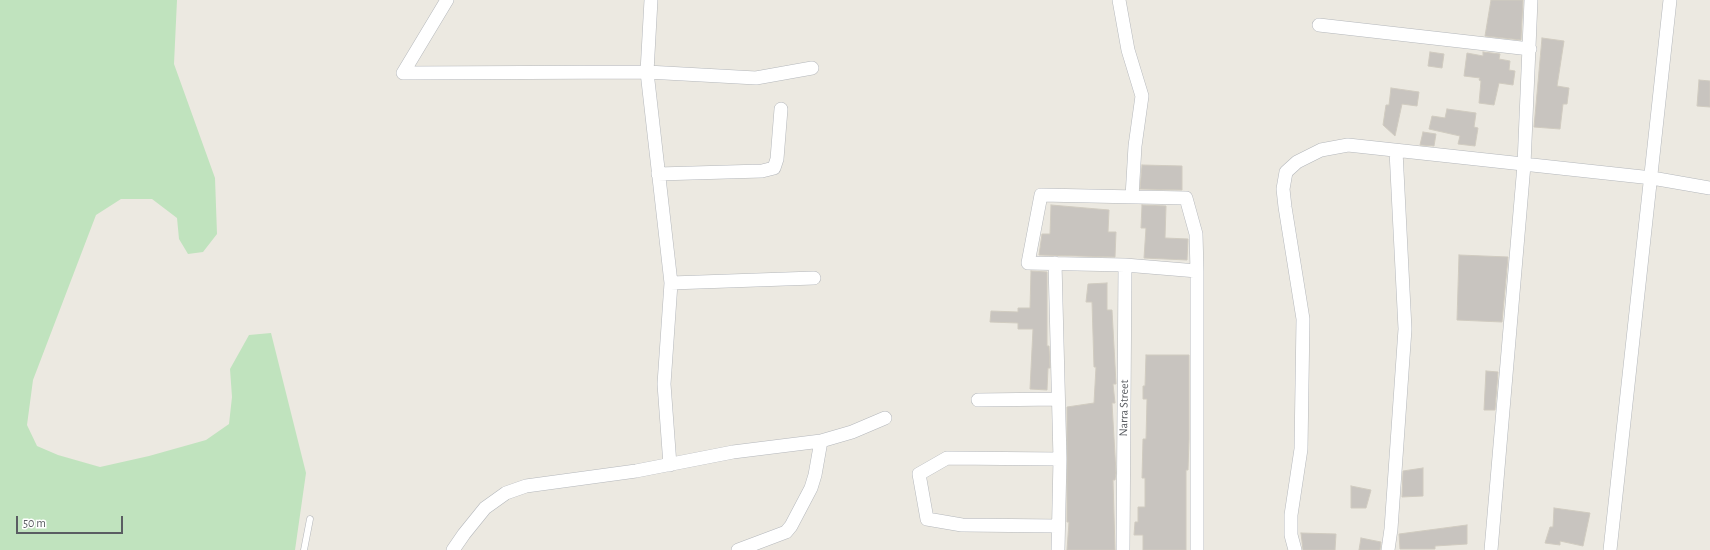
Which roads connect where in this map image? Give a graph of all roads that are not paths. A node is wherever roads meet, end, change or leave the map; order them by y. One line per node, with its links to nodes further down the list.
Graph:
1 (447, 0): 9 (street)
2 (650, 0): 9 (street)
3 (1119, 0): 16 (street)
4 (1531, 0): 7 (street)
5 (1670, 0): 14 (street)
6 (1319, 24): 7 (street)
7 (1530, 49): 12 (street)
8 (812, 68): 9 (street)
9 (648, 72): 13 (street)
10 (781, 109): 13 (street)
11 (1396, 151): 12 (street); 36 (street); 37 (street)
12 (1524, 165): 14 (street); 38 (street)
13 (658, 174): 21 (street)
14 (1652, 178): 15 (street); 39 (street)
15 (1710, 188)
16 (1132, 197): 17 (street); 19 (street)
17 (1055, 263): 18 (street); 22 (street)
18 (1126, 265): 19 (street); 34 (street, Narra Street)
19 (1197, 271): 35 (street)
20 (814, 278): 21 (street)
21 (671, 283): 27 (street)
22 (1058, 399): 23 (street); 26 (street)
23 (978, 400)
24 (885, 418): 25 (street)
25 (821, 441): 27 (street); 32 (street)
26 (1060, 459): 29 (street); 29 (street)
27 (670, 465): 31 (street)
28 (310, 519): 30 (lane)
29 (1058, 526): 33 (street)
30 (304, 550)
31 (453, 550)
32 (738, 550)
33 (1058, 550)
34 (1123, 550)
35 (1197, 550)
36 (1294, 550)
37 (1388, 550)
38 (1491, 550)
39 (1610, 550)

